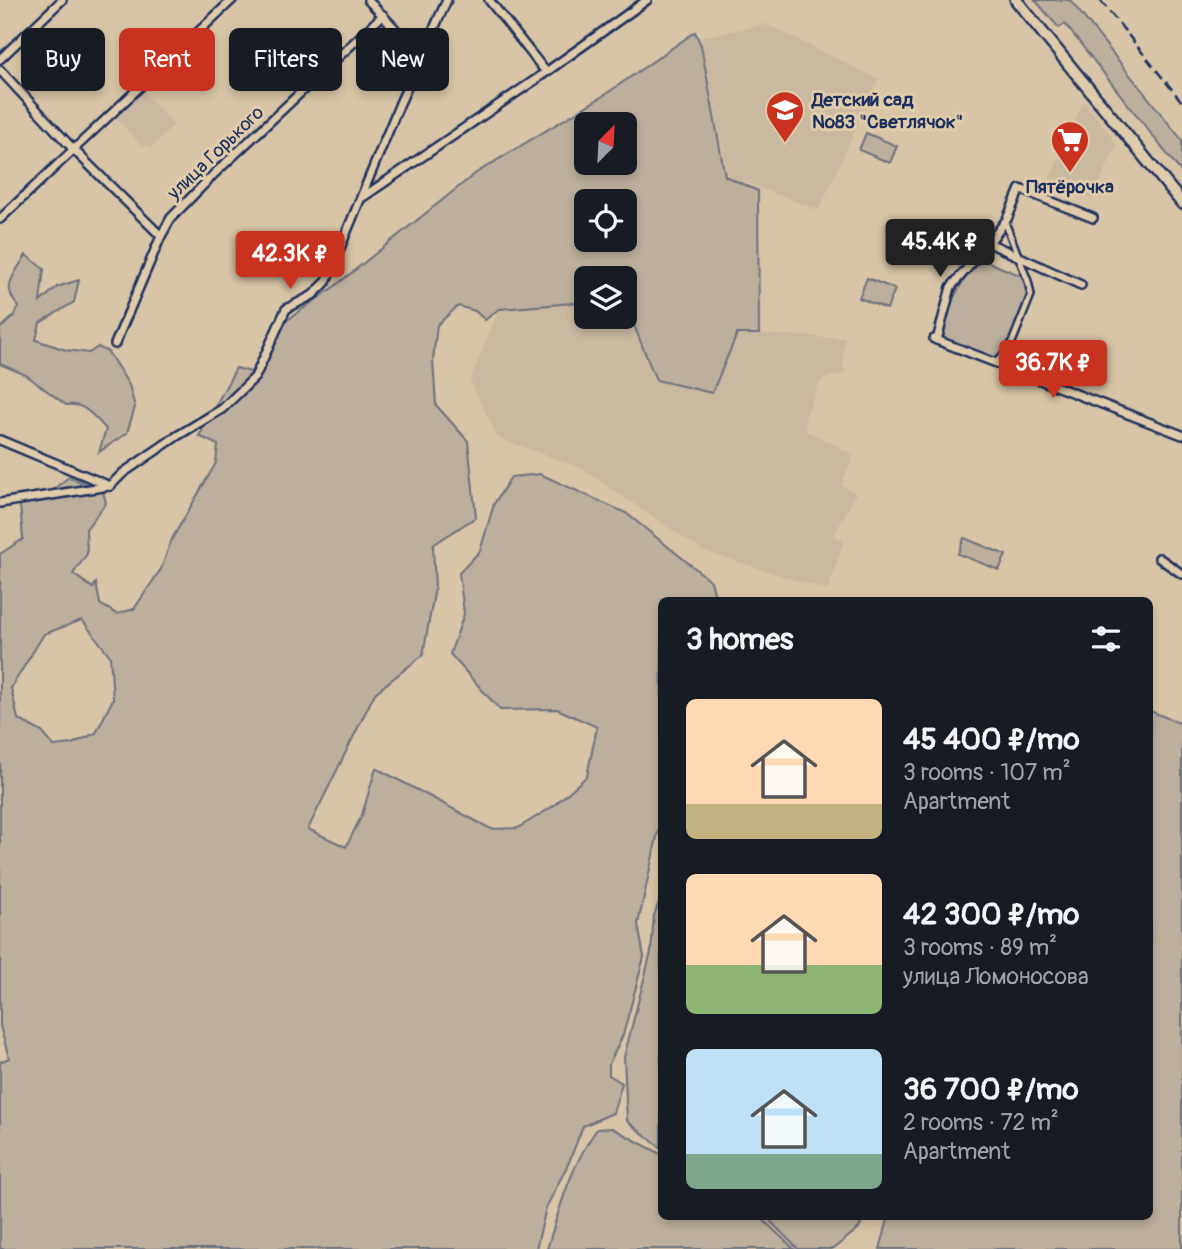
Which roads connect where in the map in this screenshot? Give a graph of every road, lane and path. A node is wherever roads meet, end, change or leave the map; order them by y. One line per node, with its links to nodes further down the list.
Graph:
1 (62, 0): 11 (street)
2 (232, 0): 15 (street)
3 (368, 0): 8 (street)
4 (447, 0): 10 (street)
5 (489, 0): 13 (street)
6 (647, 0): 13 (street)
7 (1016, 0): 17 (main road)
8 (383, 15): 9 (street); 21 (street, улица Горького)
9 (395, 28)
10 (434, 28)
11 (0, 59)
12 (0, 70): 15 (street)
13 (546, 72): 16 (street)
14 (406, 91): 16 (street)
15 (73, 149): 19 (street); 21 (street)
16 (361, 198): 29 (street)
17 (1182, 203)
18 (1093, 218): 20 (street)
19 (0, 219)
20 (1004, 222): 22 (street); 23 (street)
21 (161, 236): 25 (street, улица Горького)
22 (989, 243): 23 (street); 26 (street)
23 (1019, 256): 24 (street); 26 (street)
24 (1081, 285)
25 (115, 344)
26 (995, 363): 27 (street)
27 (1182, 435)
28 (0, 440): 29 (street)
29 (110, 486): 30 (street)
30 (0, 503)
31 (1159, 558): 32 (street)
32 (1182, 575)

